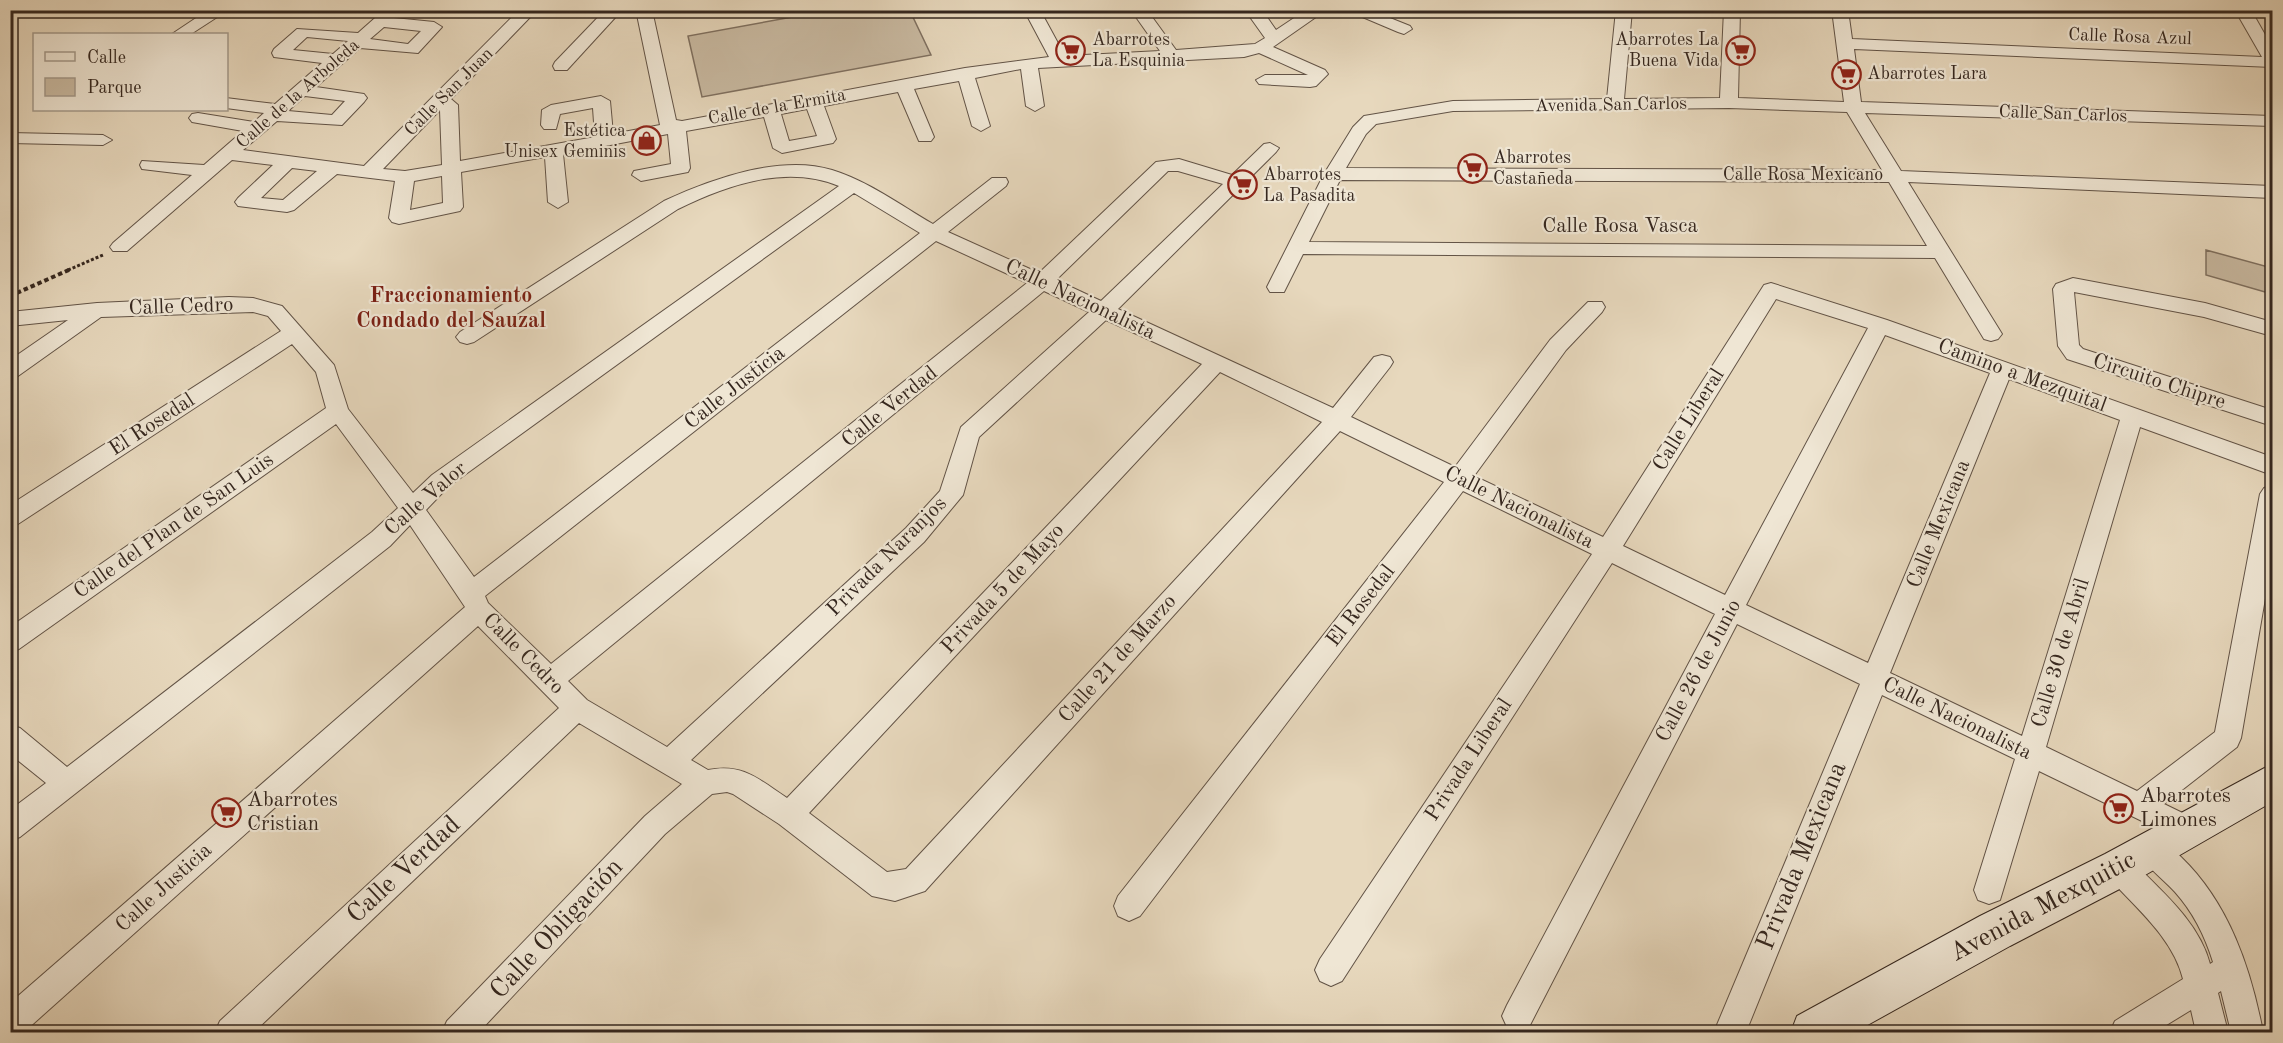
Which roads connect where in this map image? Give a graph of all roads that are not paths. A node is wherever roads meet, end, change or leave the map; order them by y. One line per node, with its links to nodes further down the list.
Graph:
1 (220, 10): 16 (street)
2 (529, 10): 30 (street, Calle San Juan)
3 (614, 10): 25 (street)
4 (644, 10): 42 (street)
5 (1032, 10): 22 (street)
6 (1139, 10): 20 (street)
7 (1253, 10): 18 (street)
8 (1318, 10): 18 (street, Calle de la Ermita)
9 (1354, 10): 15 (street)
10 (1624, 10): 35 (street)
11 (1732, 10): 33 (street)
12 (1840, 10): 19 (street)
13 (2243, 10): 23 (street)
14 (388, 16): 17 (street, Calle de la Arboleda); 17 (street)
15 (1404, 29)
16 (182, 33)
17 (361, 40): 21 (street, Calle de la Arboleda); 21 (street)
18 (1268, 44): 20 (street, Calle de la Ermita); 27 (street)
19 (1843, 44): 23 (street, Calle Rosa Azul); 36 (street)
20 (1171, 56): 22 (street, Calle de la Ermita)
21 (337, 60): 29 (street, Calle de la Arboleda)
22 (1059, 60): 24 (street, Calle de la Ermita)
23 (2272, 61)
24 (1029, 63): 26 (street, Calle de la Ermita); 34 (street)
25 (561, 66)
26 (965, 73): 28 (street, Calle de la Ermita); 43 (street)
27 (1265, 80)
28 (903, 84): 31 (street, Calle de la Ermita); 46 (street)
29 (302, 90): 39 (street, Calle de la Arboleda); 39 (street)
30 (442, 101): 45 (street); 50 (street, Calle San Juan)
31 (813, 101): 37 (street, Calle de la Ermita); 37 (street)
32 (228, 103): 39 (street)
33 (1729, 103): 35 (street, Avenida San Carlos); 36 (street, Avenida San Carlos)
34 (1035, 106)
35 (1615, 106): 60 (street, Avenida San Carlos)
36 (1853, 107): 40 (street, Calle San Carlos); 62 (street)
37 (771, 109): 42 (street, Calle de la Ermita)
38 (208, 111): 44 (street)
39 (276, 112): 44 (street, Calle de la Arboleda)
40 (2272, 122)
41 (550, 125): 48 (street)
42 (672, 126): 48 (street, Calle de la Ermita); 61 (street)
43 (981, 126)
44 (258, 128): 53 (street, Calle de la Arboleda)
45 (449, 134): 50 (street); 57 (street)
46 (925, 137)
47 (10, 138): 49 (street)
48 (604, 139): 52 (street, Calle de la Ermita)
49 (103, 140)
50 (401, 141): 59 (street, Calle San Juan)
51 (1270, 148): 64 (street, Privada Naranjos)
52 (554, 150): 57 (street, Calle de la Ermita); 68 (street)
53 (229, 154): 54 (street, Calle de la Ermita); 58 (street, Calle de la Arboleda)
54 (286, 163): 56 (street, Calle de la Ermita); 56 (street)
55 (149, 165): 58 (street)
56 (332, 168): 59 (street, Calle de la Ermita)
57 (450, 169): 63 (street, Calle de la Ermita); 63 (street)
58 (208, 171): 70 (street, Calle de la Arboleda)
59 (369, 173): 63 (street, Calle de la Ermita)
60 (1333, 174): 62 (street, Calle Rosa Mexicano); 71 (street)
61 (641, 175)
62 (1895, 176): 67 (street, Calle Rosa Mexicano); 72 (street)
63 (405, 177)
64 (1234, 181): 73 (street, Calle Verdad); 78 (street, Privada Naranjos)
65 (999, 182): 69 (street, Calle Justicia)
66 (853, 185): 69 (street, Calle Nacionalista); 84 (street, Calle Nacionalista); 96 (street, Calle Valor)
67 (2271, 194)
68 (558, 201)
69 (934, 233): 73 (street, Calle Nacionalista); 99 (street, Calle Justicia)
70 (120, 247)
71 (1297, 248): 72 (street, Calle Rosa Vasca); 74 (street)
72 (1943, 252): 83 (street)
73 (1042, 282): 78 (street, Calle Nacionalista); 103 (street, Calle Verdad)
74 (1277, 287)
75 (1771, 290): 80 (street, Camino a Mezquital); 98 (street, Calle Liberal)
76 (1595, 307): 94 (street, El Rosedal)
77 (96, 310): 79 (street, Calle Cedro); 82 (street, Calle Cedro); 88 (street)
78 (1102, 312): 85 (street, Calle Nacionalista); 107 (street, Privada Naranjos)
79 (10, 319)
80 (1880, 325): 87 (street, Camino a Mezquital); 100 (street, Calle 26 de Junio)
81 (2272, 330): 91 (street, Circuito Chipre)
82 (293, 333): 89 (street, Calle Cedro); 97 (street, El Rosedal)
83 (1991, 334)
84 (467, 337)
85 (1217, 362): 92 (street, Calle Nacionalista); 112 (street, Privada 5 de Mayo)
86 (1382, 362): 92 (street, Calle 21 de Marzo)
87 (2002, 369): 90 (street, Camino a Mezquital); 102 (street, Calle Mexicana)
88 (10, 371)
89 (338, 411): 96 (street, Calle Cedro); 101 (street, Calle del Plan de San Luis)
90 (2132, 416): 93 (street, Camino a Mezquital); 106 (street, Calle 30 de Abril)
91 (2272, 418)
92 (1336, 421): 94 (street, Calle Nacionalista); 112 (street, Calle 21 de Marzo)
93 (2272, 466)
94 (1459, 478): 98 (street, Calle Nacionalista); 117 (street, El Rosedal)
95 (2272, 494): 111 (street)
96 (411, 509): 99 (street, Calle Cedro); 110 (street, Calle Valor)
97 (10, 517)
98 (1607, 551): 100 (street, Calle Nacionalista); 119 (street, Privada Liberal)
99 (475, 601): 103 (street, Calle Cedro); 122 (street, Calle Justicia)
100 (1731, 610): 102 (street, Calle Nacionalista); 121 (street, Calle 26 de Junio)
101 (10, 641)
102 (1875, 679): 106 (street, Calle Nacionalista); 125 (street, Privada Mexicana)
103 (549, 681): 104 (street, Calle Cedro)
104 (577, 708): 107 (street, Calle Cedro); 123 (street, Calle Verdad)
105 (10, 737): 110 (street)
106 (2030, 754): 111 (street, Calle Nacionalista); 116 (street, Calle 30 de Abril)
107 (670, 762): 109 (street, Calle Cedro)
108 (2272, 782): 114 (main road, Avenida Mexquitic)
109 (705, 783): 112 (street); 124 (street, Calle Obligación)
110 (67, 784): 113 (street, Calle Valor)
111 (2139, 806): 114 (street, Calle Nacionalista)
112 (789, 815)
113 (10, 828)
114 (2187, 829): 115 (main road, Avenida Mexquitic)
115 (2136, 859): 118 (street); 120 (street); 126 (main road, Avenida Mexquitic)
116 (1989, 890)
117 (1129, 906)
118 (2230, 965): 120 (street); 129 (street)
119 (1331, 970)
120 (2202, 987): 127 (street); 128 (street)
121 (1518, 1016)
122 (10, 1024)
123 (231, 1032)
124 (458, 1032)
125 (1730, 1032)
126 (1813, 1032)
127 (2126, 1032)
128 (2212, 1032)
129 (2247, 1032)

